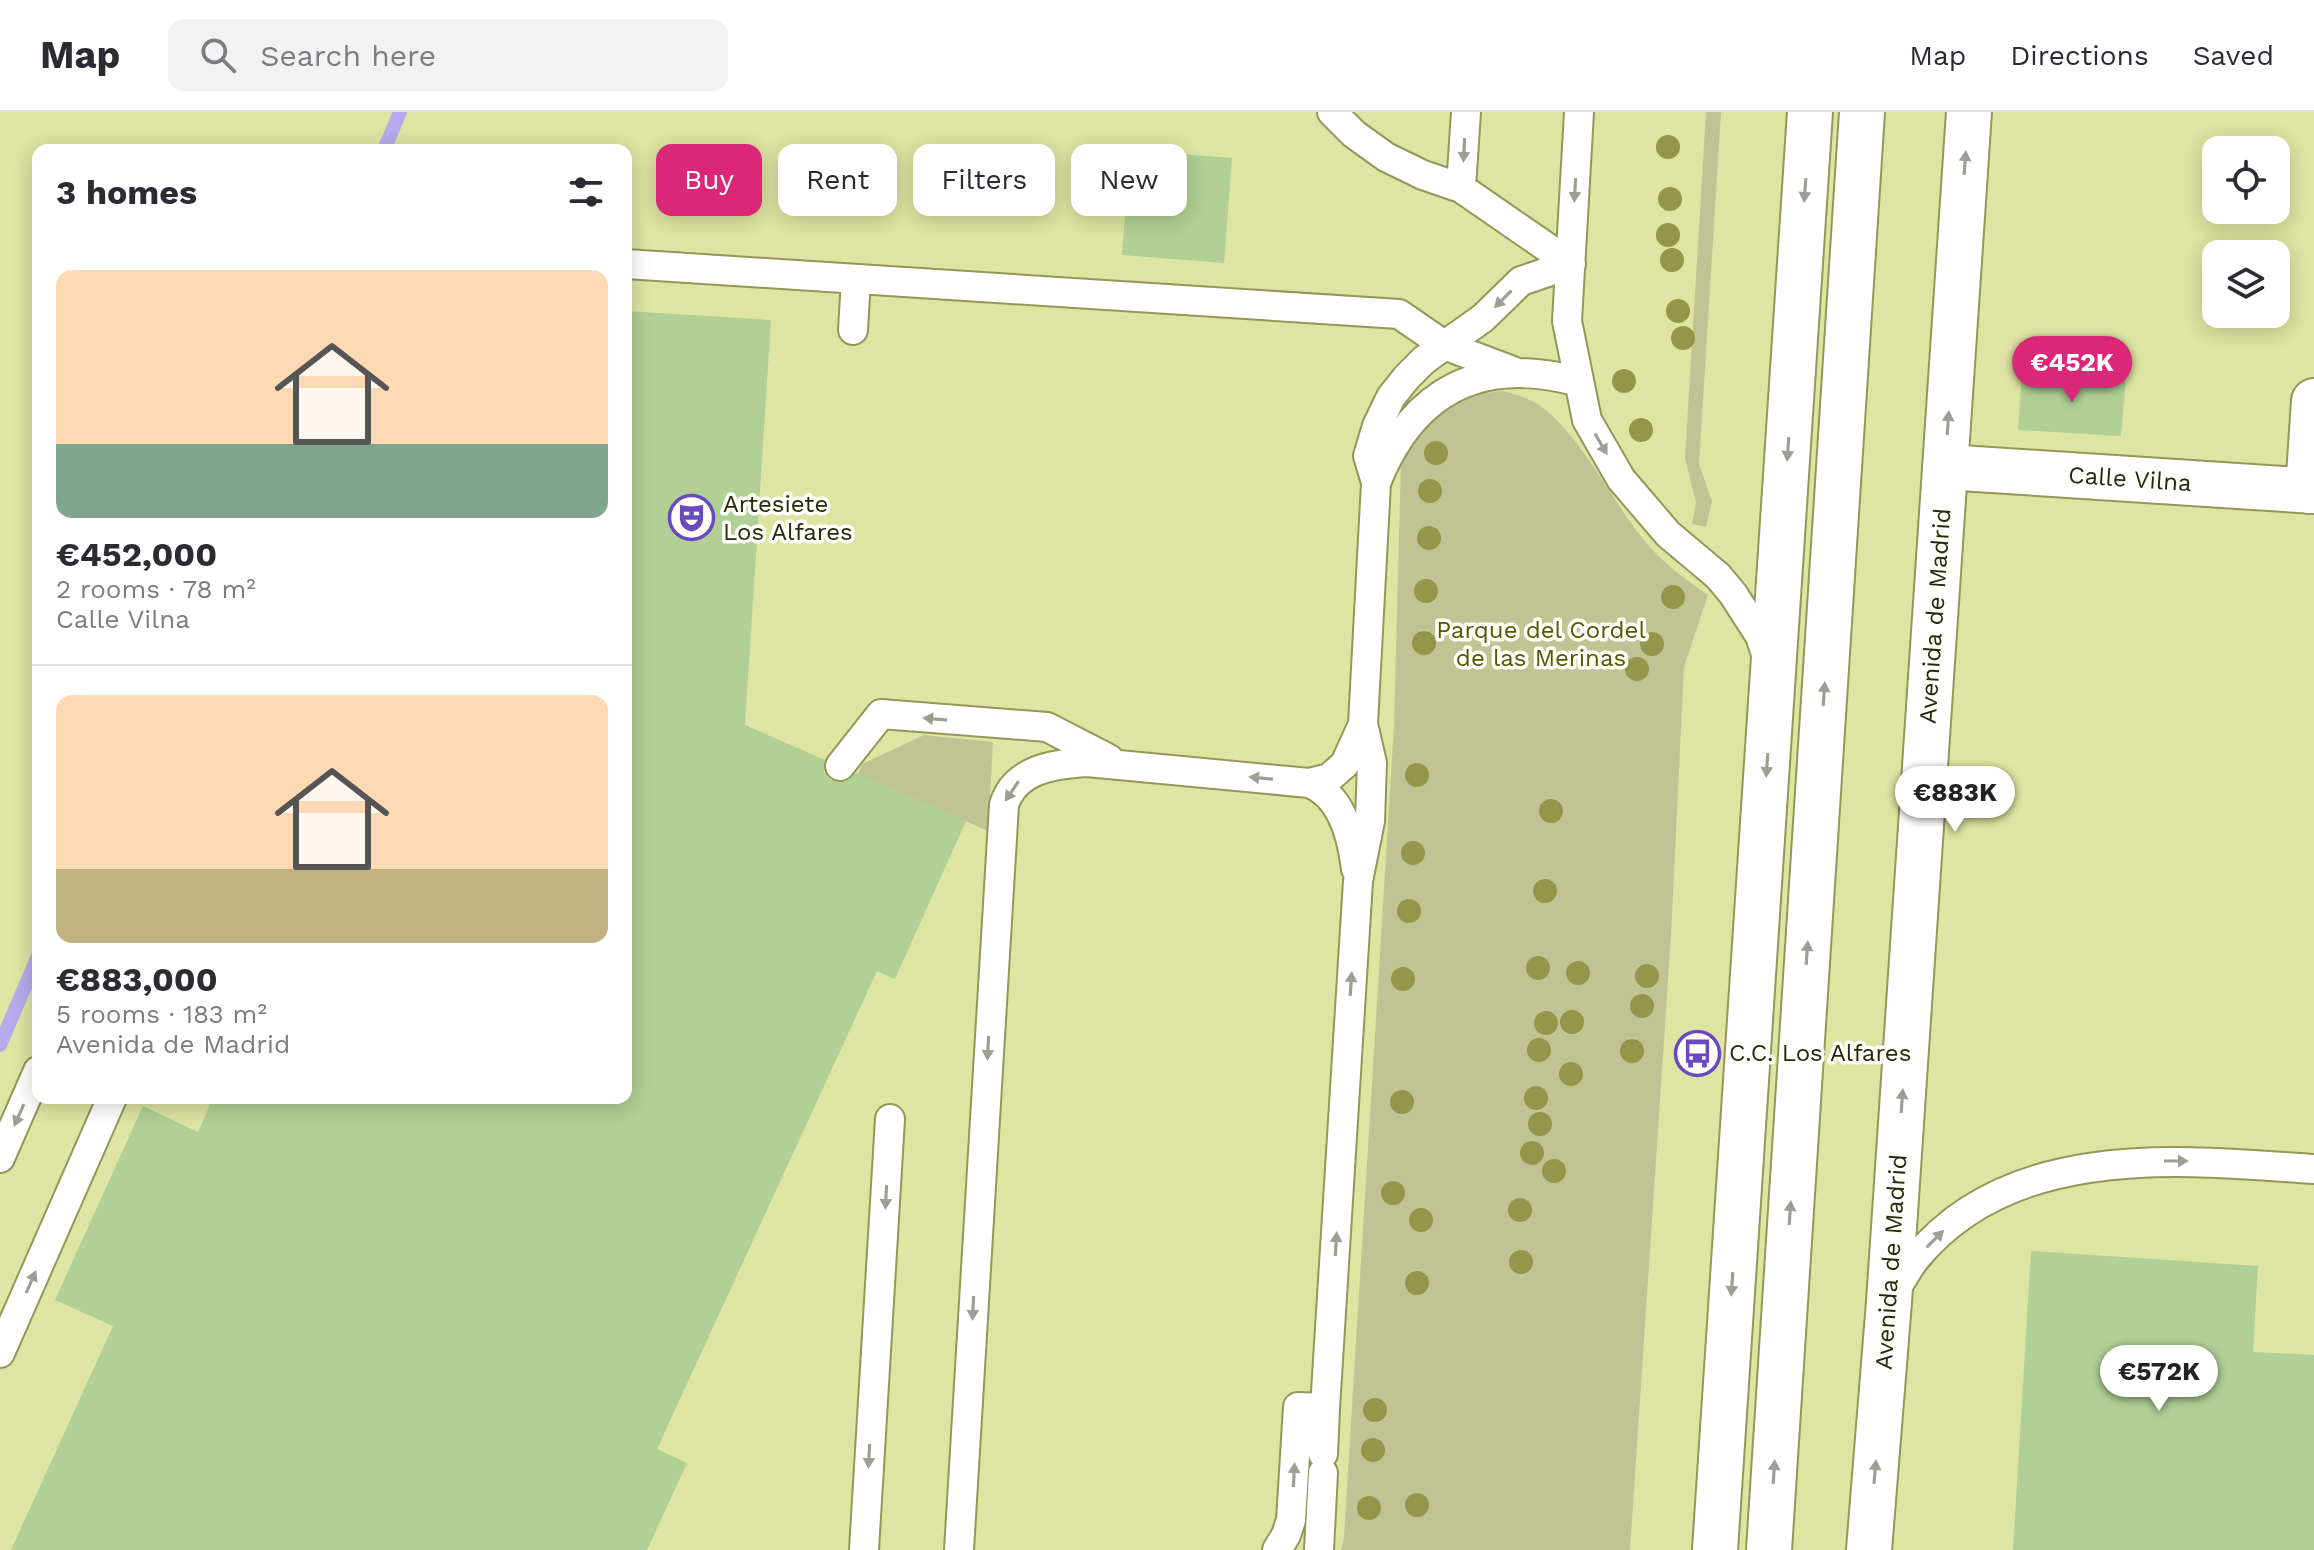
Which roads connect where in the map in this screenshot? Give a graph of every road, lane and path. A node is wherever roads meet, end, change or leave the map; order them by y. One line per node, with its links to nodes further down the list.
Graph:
1 (1332, 112): 7 (lane)
2 (1466, 112): 7 (lane, one-way to 7)
3 (1579, 112): 9 (lane, one-way to 9)
4 (1810, 112): 19 (main road, one-way to 19)
5 (1862, 112): 38 (main road, one-way to 5)
6 (1969, 112): 16 (main road, Avenida de Madrid, one-way to 6)
7 (1461, 188): 9 (lane)
8 (632, 264): 10 (lane)
9 (1571, 264): 12 (lane, one-way to 12); 14 (lane)
10 (856, 279): 11 (lane); 12 (lane)
11 (853, 330)
12 (1444, 345): 13 (lane); 17 (lane)
13 (1514, 371): 14 (lane); 17 (lane)
14 (1579, 382): 19 (lane, one-way to 19)
15 (2314, 401): 18 (main road)
16 (1945, 467): 18 (main road, Calle Vilna); 30 (main road, Avenida de Madrid, one-way to 16)
17 (1376, 483): 20 (lane)
18 (2311, 491)
19 (1773, 682): 37 (main road, one-way to 37)
20 (1363, 724): 23 (lane); 24 (lane)
21 (1117, 763): 22 (lane, one-way to 22); 23 (lane, one-way to 21); 34 (lane, one-way to 34)
22 (840, 766)
23 (1309, 783): 24 (lane)
24 (1358, 881): 32 (lane, one-way to 24)
25 (32, 1085): 28 (lane, one-way to 28)
26 (109, 1104): 31 (lane, one-way to 26)
27 (890, 1119): 33 (lane, one-way to 33)
28 (0, 1158)
29 (2314, 1169): 30 (lane, one-way to 29)
30 (1889, 1302): 39 (main road, Avenida de Madrid, one-way to 30)
31 (0, 1353)
32 (1325, 1408): 35 (lane, one-way to 32); 36 (lane)
33 (864, 1550)
34 (959, 1550)
35 (1277, 1550)
36 (1319, 1550)
37 (1715, 1550)
38 (1769, 1550)
39 (1869, 1550)

